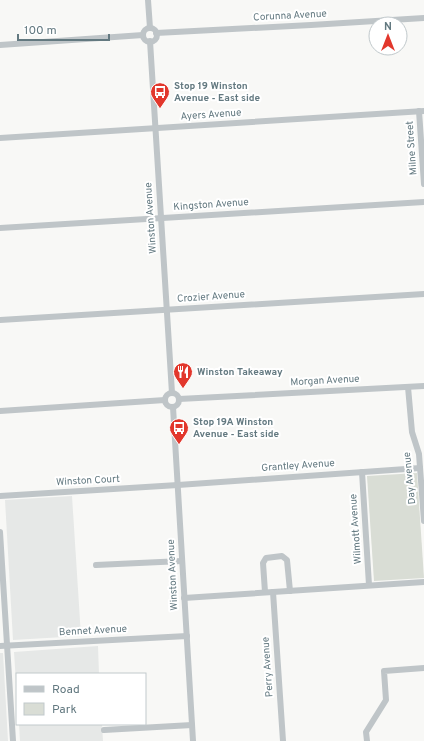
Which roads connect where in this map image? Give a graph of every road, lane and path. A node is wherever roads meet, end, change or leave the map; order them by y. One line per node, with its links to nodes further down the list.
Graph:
1 (148, 0): 3 (street)
2 (424, 18): 4 (street, Corunna Avenue)
3 (150, 28): 4 (street); 5 (street)
4 (156, 33): 6 (street)
5 (143, 35): 6 (street); 7 (street)
6 (150, 41): 9 (street, Winston Avenue)
7 (0, 45)
8 (422, 111): 9 (street, Ayers Avenue); 11 (street, Milne Street)
9 (156, 128): 10 (street, Ayers Avenue); 13 (street, Winston Avenue)
10 (0, 138)
11 (424, 184)
12 (424, 202): 13 (street, Kingston Avenue)
13 (161, 218): 14 (street, Kingston Avenue); 16 (street, Winston Avenue)
14 (0, 228)
15 (424, 294): 16 (street, Crozier Avenue)
16 (167, 310): 17 (street, Crozier Avenue); 20 (street, Winston Avenue)
17 (0, 320)
18 (424, 386): 19 (street, Morgan Avenue)
19 (408, 387): 21 (street, Morgan Avenue); 25 (street, Day Avenue)
20 (172, 393): 21 (street); 22 (street)
21 (179, 399): 23 (street)
22 (165, 400): 23 (street); 24 (street)
23 (173, 407): 27 (street, Winston Avenue)
24 (0, 411)
25 (420, 468): 26 (street, Grantley Avenue); 29 (street, Day Avenue)
26 (362, 472): 27 (street, Grantley Avenue); 34 (street, Wilmott Avenue)
27 (178, 486): 28 (street, Winston Court); 31 (street, Winston Avenue)
28 (0, 496)
29 (424, 521)
30 (0, 532): 41 (street)
31 (182, 561): 32 (street); 38 (street, Winston Avenue)
32 (96, 565)
33 (424, 582): 34 (street)
34 (369, 585): 35 (street)
35 (290, 591): 36 (street); 37 (street)
36 (265, 592): 37 (street); 38 (street)
37 (273, 592): 47 (street, Perry Avenue)
38 (184, 598): 39 (street, Winston Avenue)
39 (187, 636): 41 (street, Bennet Avenue); 43 (street, Winston Avenue)
40 (0, 646): 41 (street, Bennet Avenue)
41 (7, 646): 45 (street)
42 (424, 668): 48 (street)
43 (192, 725): 44 (street); 46 (street, Winston Avenue)
44 (104, 730)
45 (13, 741)
46 (193, 741)
47 (283, 741)
48 (367, 741)

